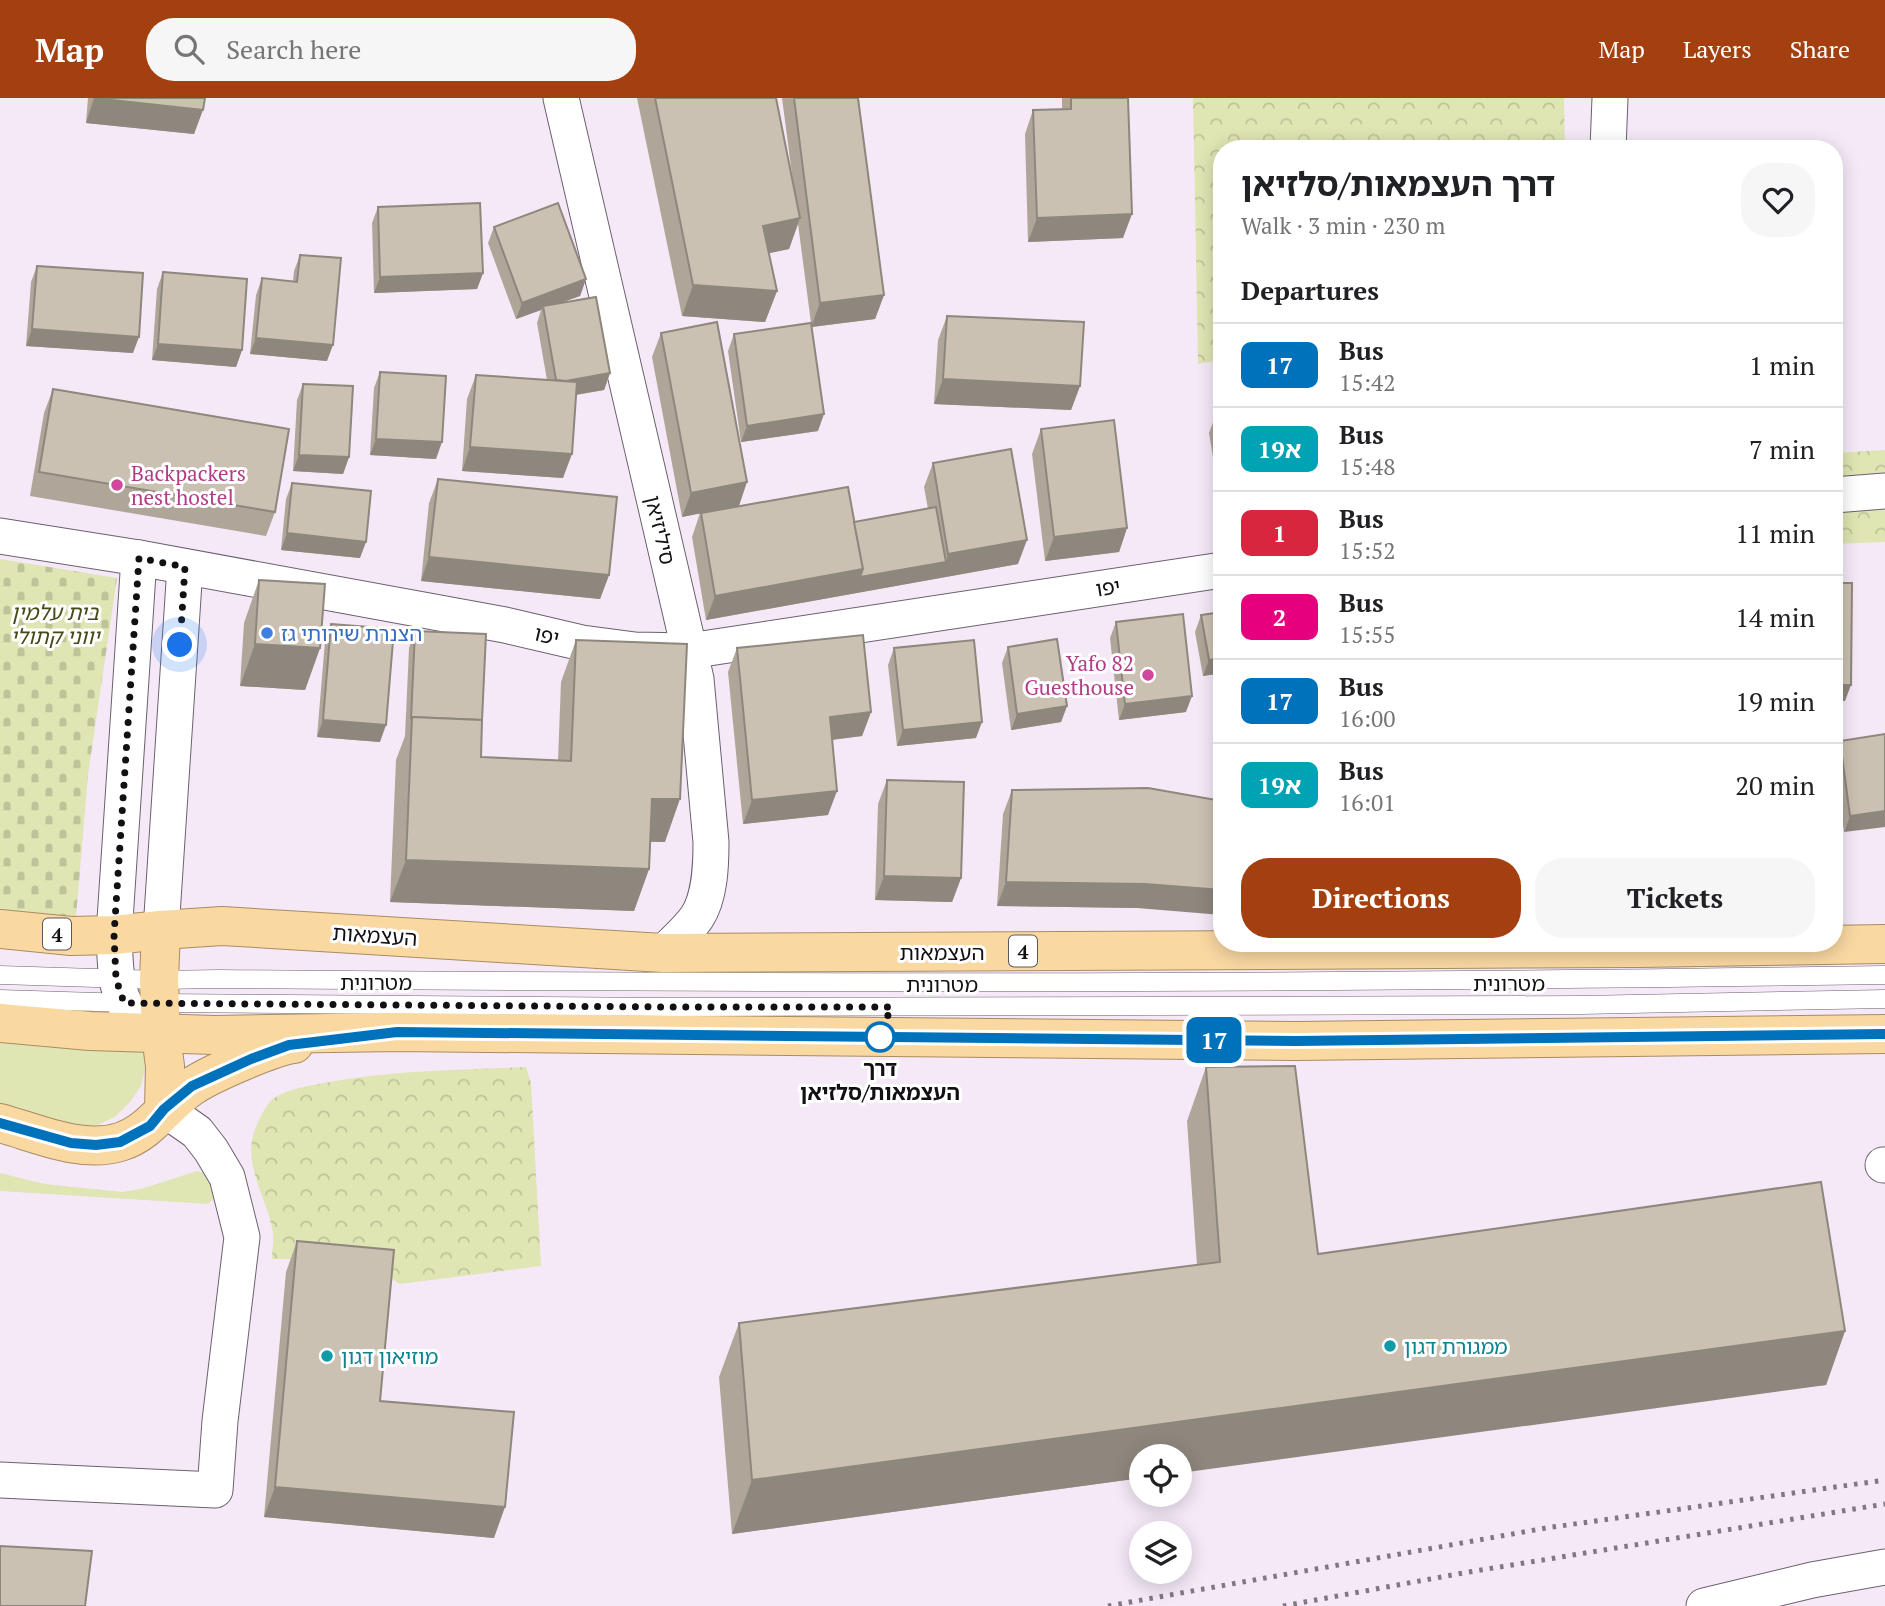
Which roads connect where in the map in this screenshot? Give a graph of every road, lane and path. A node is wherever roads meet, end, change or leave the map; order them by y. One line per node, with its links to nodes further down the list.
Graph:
1 (561, 98): 10 (street, סיליזיאן)
2 (1610, 98): 3 (street)
3 (1608, 140)
4 (1885, 491): 5 (street)
5 (1843, 494)
6 (0, 536): 7 (street, יפו)
7 (139, 558): 8 (street, יפו); 13 (street)
8 (185, 567): 10 (street, יפו); 12 (street)
9 (1213, 571): 10 (street, יפו)
10 (689, 651): 17 (street, סיליזיאן)
11 (0, 929): 13 (highway, העצמאות / 4)
12 (161, 930): 13 (highway, העצמאות / 4); 17 (highway, העצמאות / 4); 22 (highway)
13 (114, 935): 22 (street)
14 (1843, 944): 15 (highway, העצמאות / 4)
15 (1885, 944)
16 (1213, 949): 17 (highway, העצמאות / 4)
17 (663, 953)
18 (0, 975): 22 (lane, מטרונית)
19 (1885, 975): 22 (lane, מטרונית)
20 (0, 999): 22 (lane, מטרונית)
21 (1885, 999): 22 (lane, מטרונית)
22 (144, 1000): 23 (highway); 24 (highway); 26 (highway)
23 (0, 1023)
24 (397, 1032): 25 (highway); 26 (highway)
25 (1885, 1034)
26 (164, 1109): 27 (highway); 28 (street)
27 (0, 1123)
28 (0, 1480)
29 (1885, 1567): 30 (street)
30 (1704, 1606)

